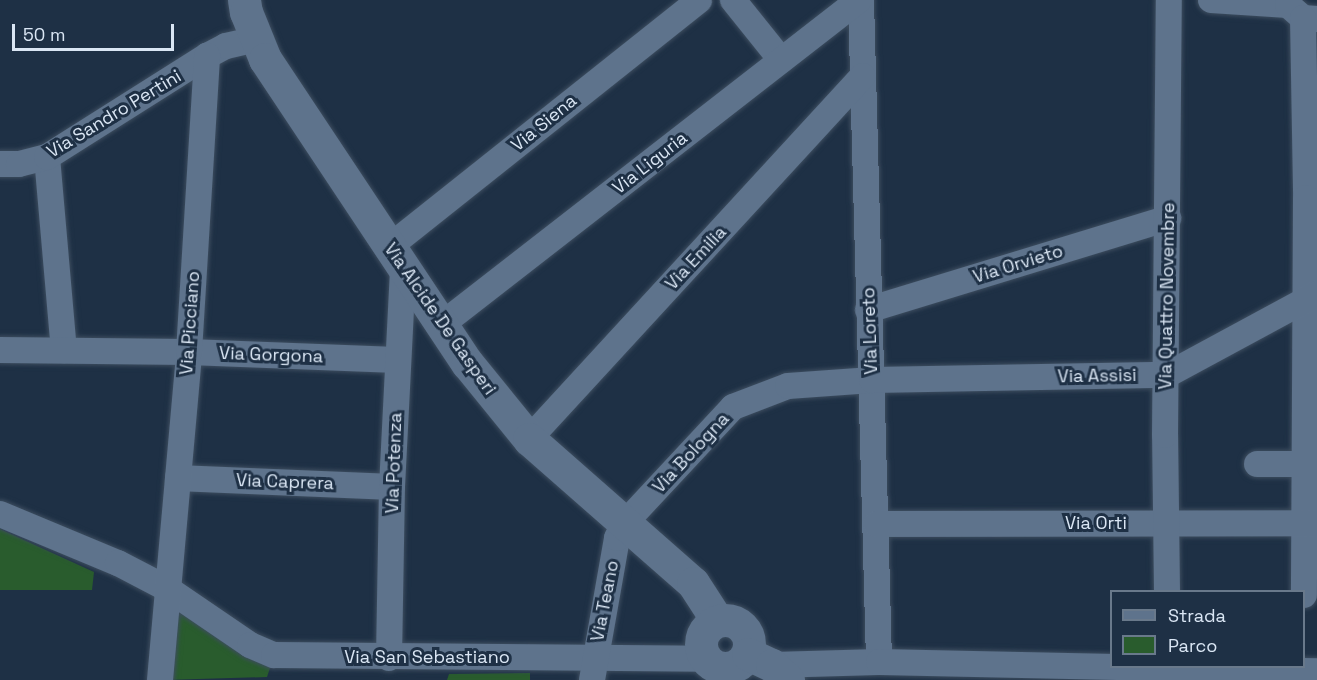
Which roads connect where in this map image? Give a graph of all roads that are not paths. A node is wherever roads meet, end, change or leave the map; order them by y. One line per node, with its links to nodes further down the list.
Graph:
1 (244, 0): 8 (main road, Via Alcide De Gasperi)
2 (699, 0): 15 (street, Via Siena)
3 (733, 0): 10 (street)
4 (860, 0): 10 (street, Via Liguria); 11 (street, Via Loreto)
5 (1169, 0): 14 (street, Via Quattro Novembre)
6 (1211, 0): 7 (street)
7 (1310, 18): 16 (street)
8 (257, 39): 9 (street, Via Sandro Pertini); 15 (main road, Via Alcide De Gasperi)
9 (207, 56): 12 (street, Via Sandro Pertini); 21 (street, Via Picciano)
10 (781, 60): 18 (street, Via Liguria)
11 (863, 76): 17 (street, Via Loreto); 25 (street, Via Emilia)
12 (47, 157): 13 (street, Via Sandro Pertini); 20 (street)
13 (0, 164)
14 (1168, 218): 17 (street, Via Orvieto); 23 (street, Via Quattro Novembre)
15 (396, 257): 18 (main road, Via Alcide De Gasperi); 22 (street, Via Potenza)
16 (1310, 298): 23 (street, Via Assisi); 27 (street)
17 (868, 310): 24 (street, Via Loreto)
18 (441, 325): 25 (main road, Via Alcide De Gasperi)
19 (0, 350): 20 (street, Via Gorgona)
20 (64, 350): 21 (street, Via Gorgona)
21 (189, 352): 22 (street, Via Gorgona); 28 (street, Via Picciano)
22 (397, 360): 29 (street, Via Potenza)
23 (1167, 375): 24 (street, Via Assisi); 31 (street, Via Quattro Novembre)
24 (872, 380): 33 (street, Via Bologna); 34 (street, Via Loreto)
25 (529, 439): 33 (main road, Via Alcide De Gasperi)
26 (1257, 464): 27 (street)
27 (1310, 464): 32 (street)
28 (178, 478): 29 (street, Via Caprera); 35 (street, Via Picciano)
29 (392, 487): 39 (street, Via Potenza)
30 (0, 514): 35 (street, Via San Sebastiano)
31 (1168, 522): 32 (street, Via Orti); 34 (street, Via Orti); 36 (street, Via Quattro Novembre)
32 (1311, 523): 37 (street)
33 (624, 524): 38 (main road, Via Alcide De Gasperi); 41 (street, Via Teano)
34 (876, 524): 40 (street, Via Loreto)
35 (168, 589): 39 (street, Via San Sebastiano); 45 (street, Via Picciano)
36 (1167, 590)
37 (1304, 590)
38 (717, 620): 42 (main road); 42 (main road)
39 (389, 658): 41 (street, Via San Sebastiano)
40 (879, 662): 42 (street, Via San Sebastiano); 44 (street, Via San Sebastiano)
41 (593, 668): 42 (street, Via San Sebastiano)
42 (745, 668)
43 (1307, 670): 44 (street, Via San Sebastiano)
44 (1166, 672)
45 (160, 680)

